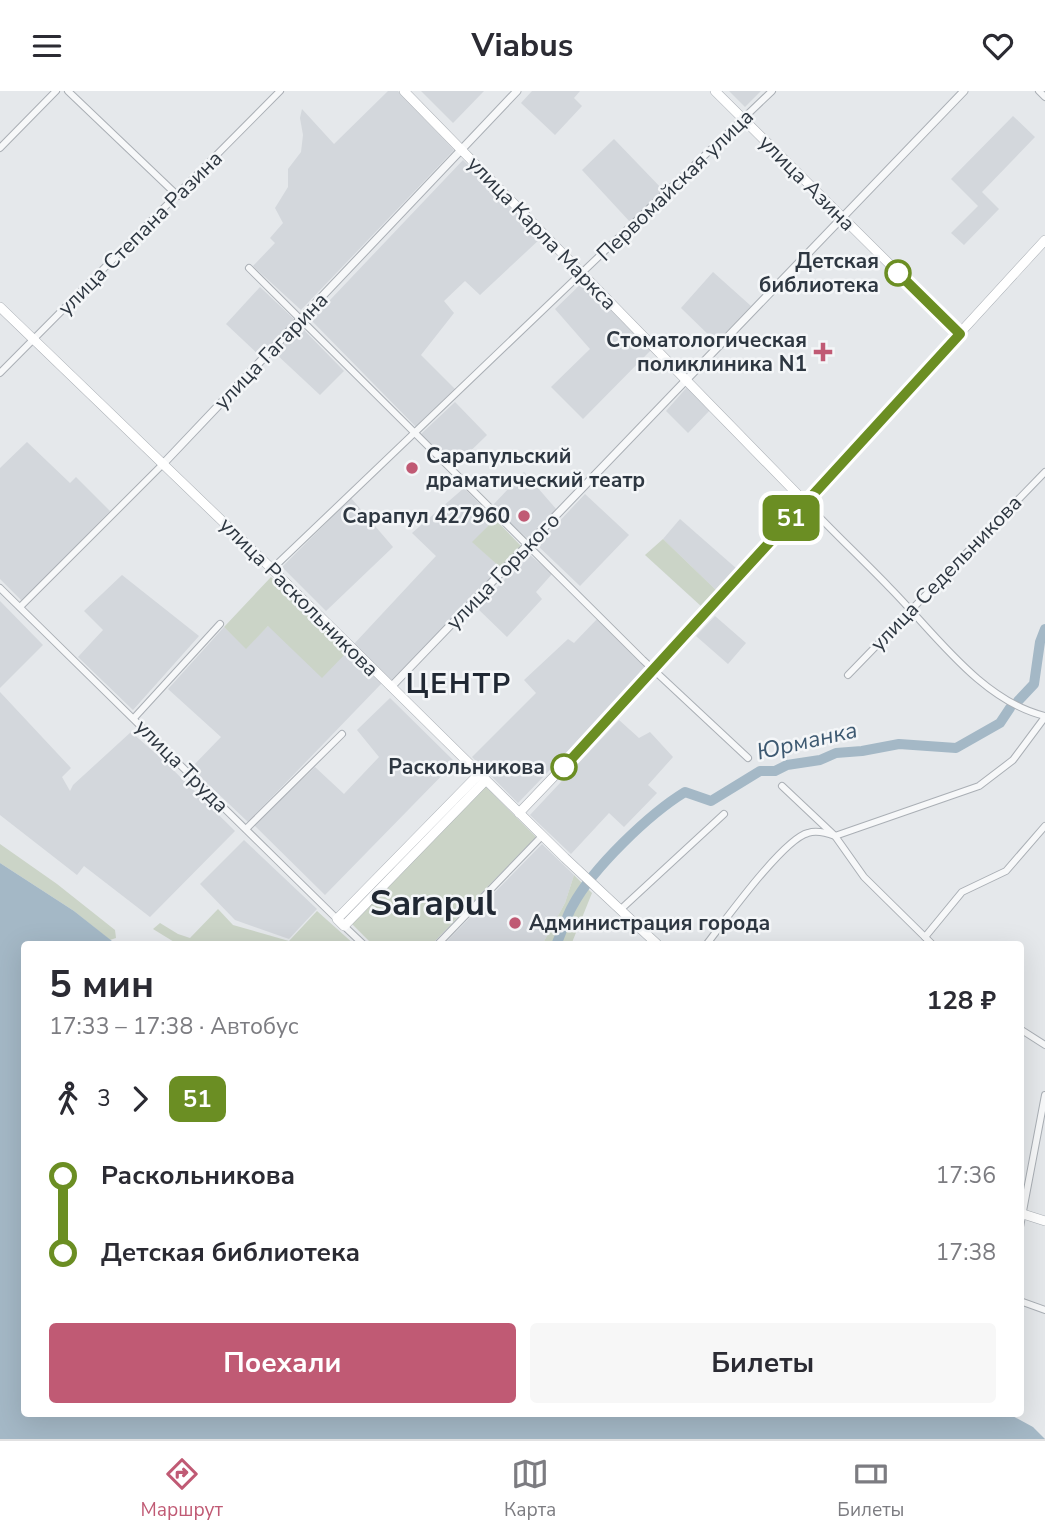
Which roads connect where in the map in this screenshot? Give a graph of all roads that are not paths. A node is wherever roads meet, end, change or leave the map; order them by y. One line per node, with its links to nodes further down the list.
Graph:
1 (57, 91): 12 (street)
2 (68, 91): 14 (street)
3 (279, 91): 14 (street, улица Степана Разина)
4 (404, 91): 13 (main road, улица Карла Маркса)
5 (517, 91): 13 (street, улица Гагарина)
6 (715, 91): 11 (main road, улица Азина)
7 (772, 91): 11 (street, Первомайская улица)
8 (964, 91): 15 (street, улица Горького)
9 (1038, 91): 10 (street)
10 (1045, 97)
11 (743, 119): 15 (main road, улица Азина); 18 (street, Первомайская улица)
12 (0, 148)
13 (460, 149): 18 (main road, улица Карла Маркса); 20 (street, улица Гагарина)
14 (178, 196): 22 (street, улица Степана Разина)
15 (841, 217): 21 (main road, улица Азина); 24 (street, улица Горького)
16 (1045, 240): 21 (main road)
17 (249, 268): 20 (street)
18 (582, 275): 24 (main road, улица Карла Маркса); 25 (street, Первомайская улица)
19 (0, 307): 22 (main road, улица Раскольникова)
20 (300, 321): 25 (street); 26 (street, улица Гагарина)
21 (960, 334): 28 (main road)
22 (33, 340): 23 (street, улица Степана Разина); 26 (main road, улица Раскольникова)
23 (0, 373)
24 (686, 380): 28 (main road, улица Карла Маркса); 29 (street, улица Горького)
25 (414, 433): 29 (street); 30 (street, Первомайская улица)
26 (163, 464): 30 (main road, улица Раскольникова); 32 (street, улица Гагарина)
27 (1045, 471): 33 (street, улица Седельникова)
28 (805, 502): 33 (street, улица Карла Маркса); 35 (main road)
29 (528, 545): 35 (street); 37 (street, улица Горького)
30 (272, 569): 37 (main road, улица Раскольникова)
31 (0, 588): 32 (street, улица Труда)
32 (19, 607): 39 (street, улица Труда)
33 (910, 610): 36 (street, улица Седельникова); 38 (street, улица Карла Маркса)
34 (220, 624): 39 (street)
35 (652, 669): 41 (street); 44 (main road)
36 (848, 675)
37 (391, 687): 42 (main road, улица Раскольникова)
38 (1045, 716): 48 (street)
39 (134, 718): 47 (street, улица Труда)
40 (342, 734): 47 (street)
41 (748, 758)
42 (482, 777): 44 (main road, улица Раскольникова); 51 (main road)
43 (782, 786): 48 (street)
44 (519, 813): 49 (main road, улица Раскольникова)
45 (724, 814): 50 (street)
46 (1045, 825): 52 (street)
47 (246, 829): 51 (street, улица Труда)
48 (835, 836): 52 (street); 56 (street)
49 (542, 837): 50 (main road, улица Раскольникова); 54 (street)
50 (617, 908): 55 (main road, улица Раскольникова)
51 (341, 922): 53 (street, улица Труда)
52 (925, 937): 57 (street)
53 (360, 941)
54 (441, 941)
55 (650, 941)
56 (709, 941)
57 (929, 941)
58 (1024, 1032): 59 (street)
59 (1045, 1045)
60 (1045, 1095): 61 (street)
61 (1024, 1204)
62 (1024, 1215): 63 (main road)
63 (1045, 1221)
64 (1024, 1302): 65 (street)
65 (1045, 1310)

